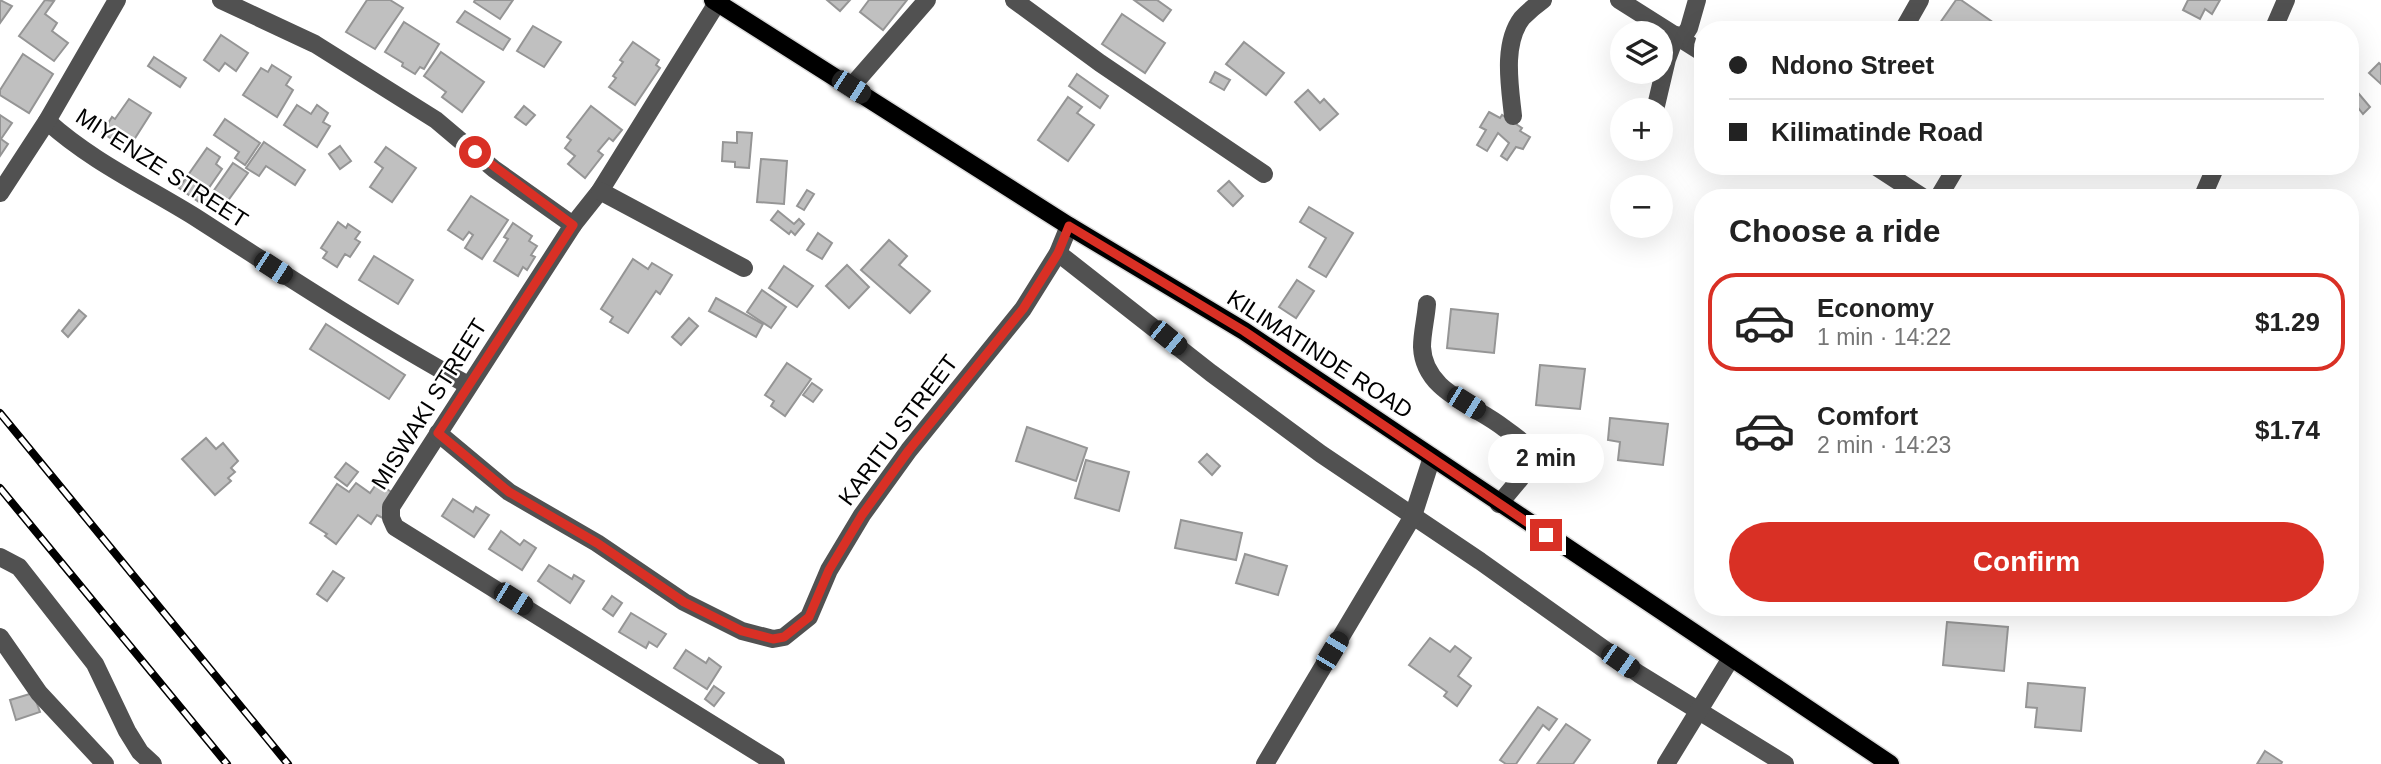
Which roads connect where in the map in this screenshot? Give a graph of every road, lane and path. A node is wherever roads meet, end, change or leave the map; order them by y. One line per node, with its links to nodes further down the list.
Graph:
1 (117, 0): 18 (street)
2 (222, 0): 24 (street)
3 (927, 0): 15 (street)
4 (1014, 0): 19 (street)
5 (1543, 0): 17 (street)
6 (1619, 0): 13 (street)
7 (1697, 0): 13 (street)
8 (1920, 0): 11 (street)
9 (2286, 0): 12 (street)
10 (715, 1): 15 (main road, KILIMATINDE ROAD); 22 (street, MISWAKI STREET)
11 (1908, 21)
12 (2277, 21)
13 (1679, 37): 14 (street); 16 (street)
14 (1694, 47)
15 (851, 87): 25 (main road, KILIMATINDE ROAD)
16 (1658, 98)
17 (1513, 116)
18 (47, 121): 23 (street); 29 (street, MIYENZE STREET)
19 (1264, 174)
20 (1889, 175): 21 (street)
21 (1910, 189)
22 (600, 191): 24 (street, MISWAKI STREET); 27 (street)
23 (0, 193)
24 (573, 225): 29 (street, MISWAKI STREET)
25 (1069, 226): 26 (street, KARITU STREET); 31 (main road, KILIMATINDE ROAD)
26 (1058, 253): 30 (street, KARITU STREET); 33 (street)
27 (744, 268)
28 (1427, 304): 32 (street)
29 (468, 385): 30 (street, MISWAKI STREET)
30 (438, 433): 40 (street, MISWAKI STREET)
31 (1432, 457): 32 (main road, KILIMATINDE ROAD); 33 (street)
32 (1499, 504): 36 (main road, KILIMATINDE ROAD)
33 (1413, 516): 37 (street); 41 (street)
34 (0, 557): 39 (street)
35 (0, 637): 38 (street)
36 (1731, 658): 37 (street); 44 (main road, KILIMATINDE ROAD)
37 (1699, 709): 42 (street); 43 (street)
38 (105, 764)
39 (153, 764)
40 (776, 764)
41 (1265, 764)
42 (1666, 764)
43 (1785, 764)
44 (1890, 764)

